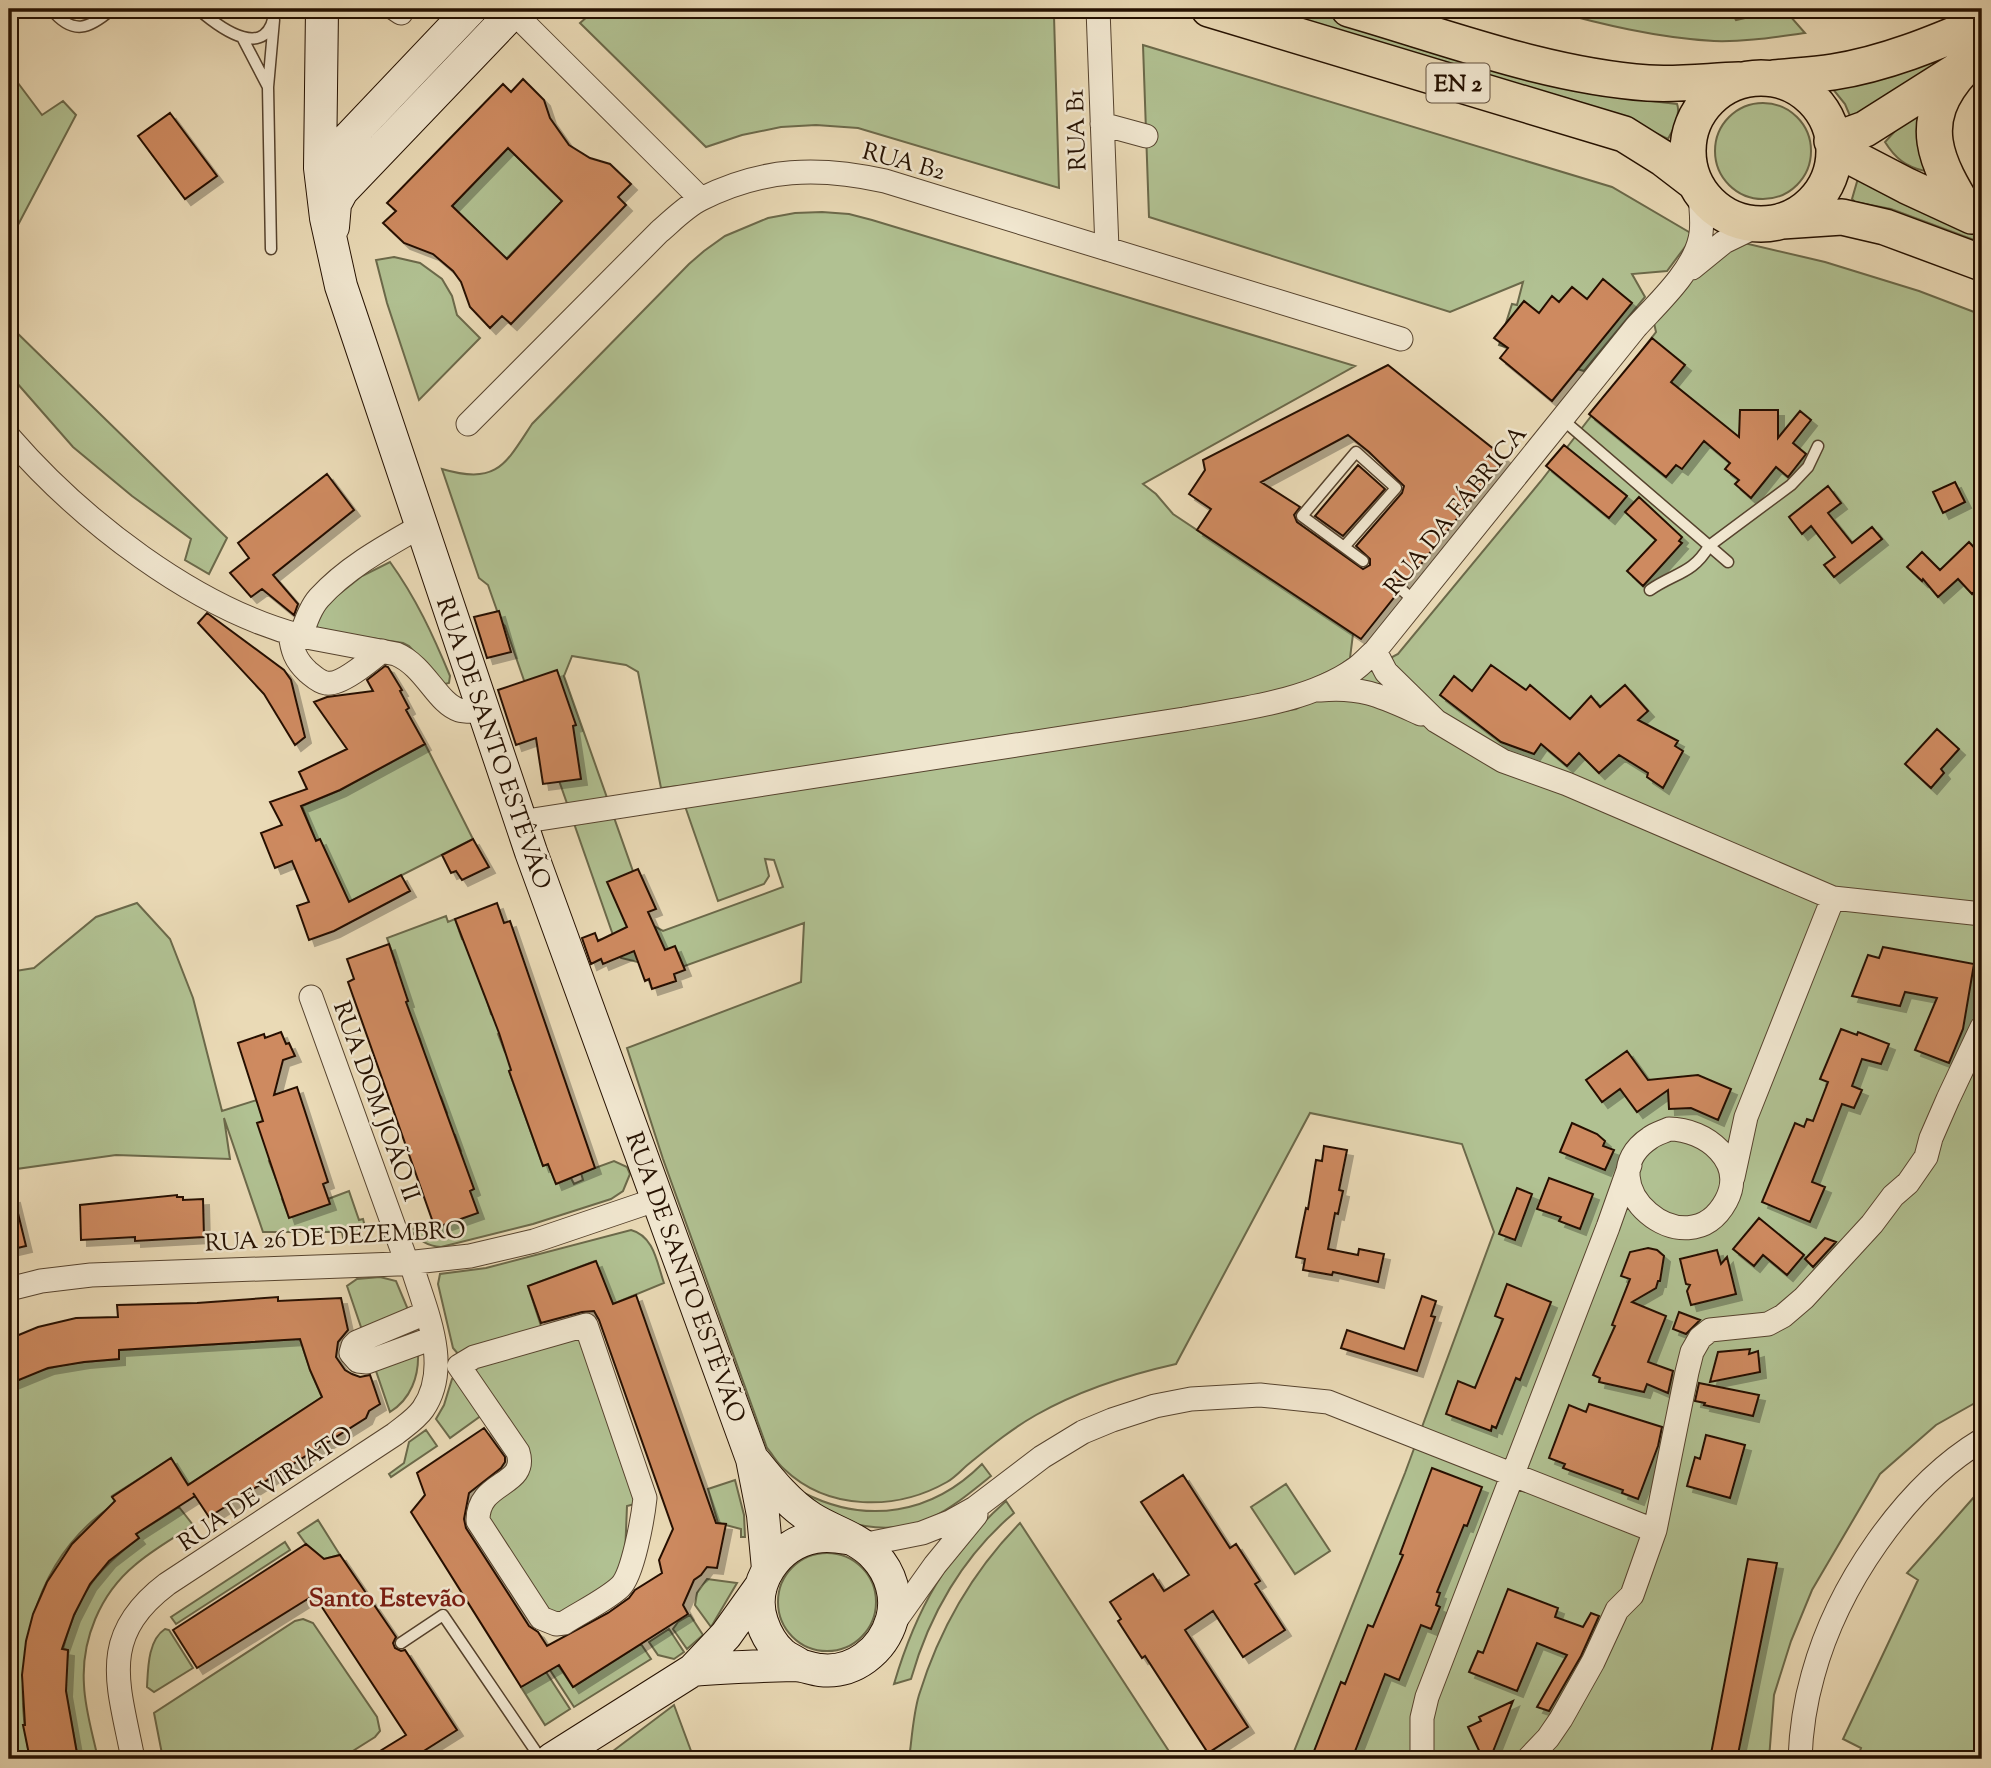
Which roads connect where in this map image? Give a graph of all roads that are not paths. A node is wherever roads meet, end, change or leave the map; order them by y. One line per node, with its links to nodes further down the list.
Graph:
1 (51, 9): 2 (lane)
2 (112, 9)
3 (198, 9): 12 (lane)
4 (322, 9): 14 (street, RUA DE SANTO ESTÊVÃO)
5 (471, 9): 17 (street)
6 (1098, 9): 18 (street, RUA B1)
7 (1209, 9): 23 (main road, EN 2)
8 (1349, 9): 15 (main road, EN 2)
9 (514, 10): 22 (street); 24 (street)
10 (274, 15): 12 (lane); 16 (lane)
11 (1982, 23): 15 (main road)
12 (243, 39): 16 (lane)
13 (1976, 58): 20 (main road); 25 (main road)
14 (321, 79): 17 (street); 21 (street, RUA DE SANTO ESTÊVÃO)
15 (1757, 79): 20 (main road, EN 2); 23 (main road)
16 (268, 87): 27 (lane)
17 (390, 93): 21 (street)
18 (1102, 124): 19 (street); 28 (street, RUA B1)
19 (1146, 136)
20 (1833, 145): 25 (main road); 26 (main road)
21 (320, 168): 22 (street); 29 (street, RUA DE SANTO ESTÊVÃO)
22 (356, 175): 29 (street)
23 (1697, 186): 26 (main road, EN 2); 31 (street)
24 (701, 199): 28 (street, RUA B2); 34 (street, RUA B2)
25 (1975, 217)
26 (1771, 223): 30 (main road, EN 2); 31 (street)
27 (271, 248)
28 (1107, 249): 32 (street, RUA B2)
29 (334, 257): 37 (street, RUA DE SANTO ESTÊVÃO)
30 (1982, 263)
31 (1674, 284): 33 (street, RUA DA FÁBRICA)
32 (1401, 340)
33 (1562, 419): 38 (lane); 45 (street, RUA DA FÁBRICA)
34 (468, 424)
35 (9, 438): 43 (street)
36 (1818, 446): 38 (lane)
37 (421, 526): 43 (street); 47 (street, RUA DE SANTO ESTÊVÃO)
38 (1709, 546): 41 (lane); 42 (lane)
39 (1344, 547): 39 (lane); 40 (lane)
40 (1363, 561)
41 (1728, 562)
42 (1650, 590)
43 (295, 635): 44 (street); 44 (street)
44 (382, 651): 47 (street)
45 (1375, 651): 46 (street, RUA DA FÁBRICA); 48 (street)
46 (1304, 692): 48 (street); 49 (street, RUA DA FÁBRICA)
47 (482, 711): 49 (street, RUA DE SANTO ESTÊVÃO)
48 (1436, 721): 50 (street)
49 (520, 822): 58 (street, RUA DE SANTO ESTÊVÃO)
50 (1833, 898): 51 (street); 54 (street)
51 (1982, 914)
52 (311, 997): 61 (street, RUA DOM JOÃO II)
53 (1982, 1027): 82 (street)
54 (1746, 1117): 55 (street); 57 (street)
55 (1709, 1139): 56 (street); 57 (street)
56 (1630, 1165): 59 (street); 60 (street)
57 (1733, 1177): 59 (street)
58 (658, 1199): 61 (street, RUA 26 DE DEZEMBRO); 68 (street, RUA DE SANTO ESTÊVÃO)
59 (1652, 1217): 60 (street)
60 (1608, 1227): 69 (street)
61 (409, 1263): 62 (street, RUA 26 DE DEZEMBRO); 63 (street, RUA DE VIRIATO)
62 (9, 1289)
63 (426, 1313): 64 (street, RUA DE VIRIATO); 64 (street)
64 (433, 1338): 65 (street, RUA DE VIRIATO)
65 (436, 1365): 66 (street); 78 (street, RUA DE VIRIATO)
66 (459, 1366): 66 (street)
67 (1982, 1440): 83 (street)
68 (752, 1459): 72 (street); 73 (street)
69 (1513, 1476): 70 (street); 71 (street); 81 (street)
70 (1007, 1482): 72 (street); 74 (street)
71 (1648, 1528)
72 (855, 1542): 73 (street); 74 (street)
73 (764, 1577): 76 (street); 77 (street)
74 (888, 1631): 76 (street)
75 (401, 1643): 79 (lane)
76 (800, 1665): 77 (street)
77 (693, 1670): 80 (street)
78 (133, 1759)
79 (541, 1759)
80 (552, 1759)
81 (1422, 1759)
82 (1528, 1759)
83 (1800, 1759)

